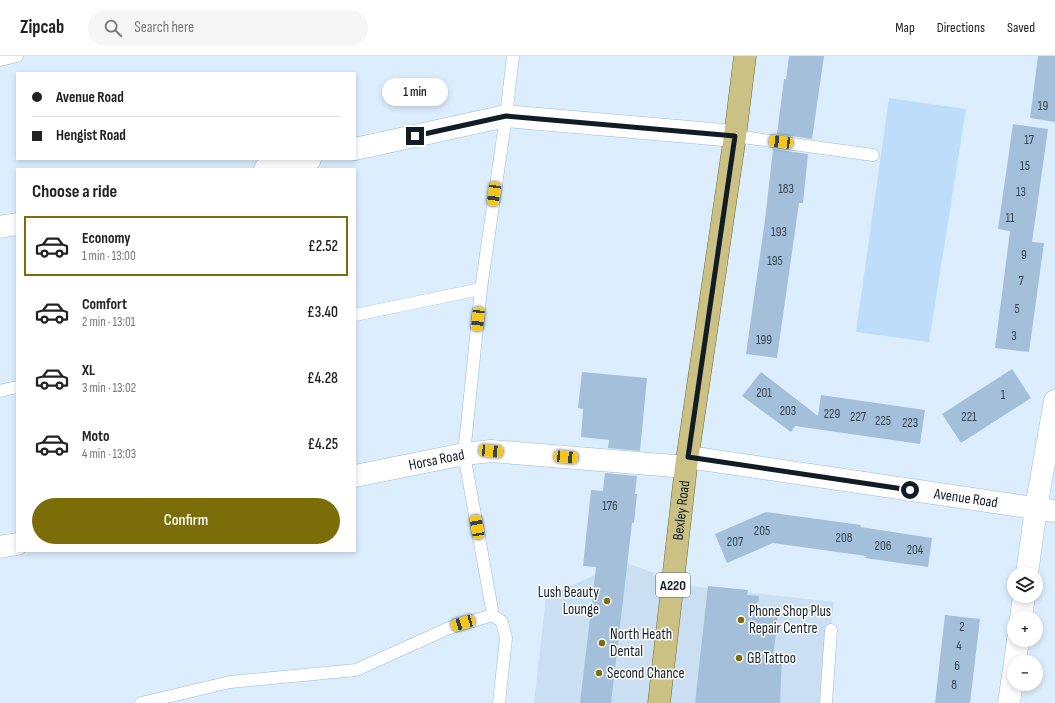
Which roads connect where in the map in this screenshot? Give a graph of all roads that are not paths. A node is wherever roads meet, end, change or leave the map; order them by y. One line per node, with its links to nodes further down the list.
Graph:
1 (17, 56): 4 (lane)
2 (513, 56): 5 (lane)
3 (745, 56): 6 (main road, Bexley Road / A220)
4 (0, 60)
5 (506, 116): 6 (street); 7 (street); 13 (lane)
6 (735, 136): 8 (lane); 19 (main road, Bexley Road / A220)
7 (356, 149)
8 (873, 155)
9 (306, 160): 10 (street)
10 (270, 168)
11 (16, 224): 12 (street)
12 (0, 227)
13 (481, 289): 14 (lane); 18 (lane)
14 (356, 316)
15 (16, 387): 16 (lane)
16 (0, 391)
17 (1055, 401): 21 (street)
18 (464, 454): 19 (street, Horsa Road); 20 (street, Horsa Road); 25 (lane)
19 (687, 462): 21 (street, Avenue Road); 30 (main road, Bexley Road / A220)
20 (356, 476)
21 (1046, 510): 24 (street)
22 (16, 544): 23 (street)
23 (0, 547)
24 (1029, 567)
25 (493, 615): 28 (lane); 29 (lane)
26 (830, 630): 31 (lane)
27 (1011, 691): 32 (street)
28 (141, 703)
29 (499, 703)
30 (659, 703)
31 (826, 703)
32 (1009, 703)

